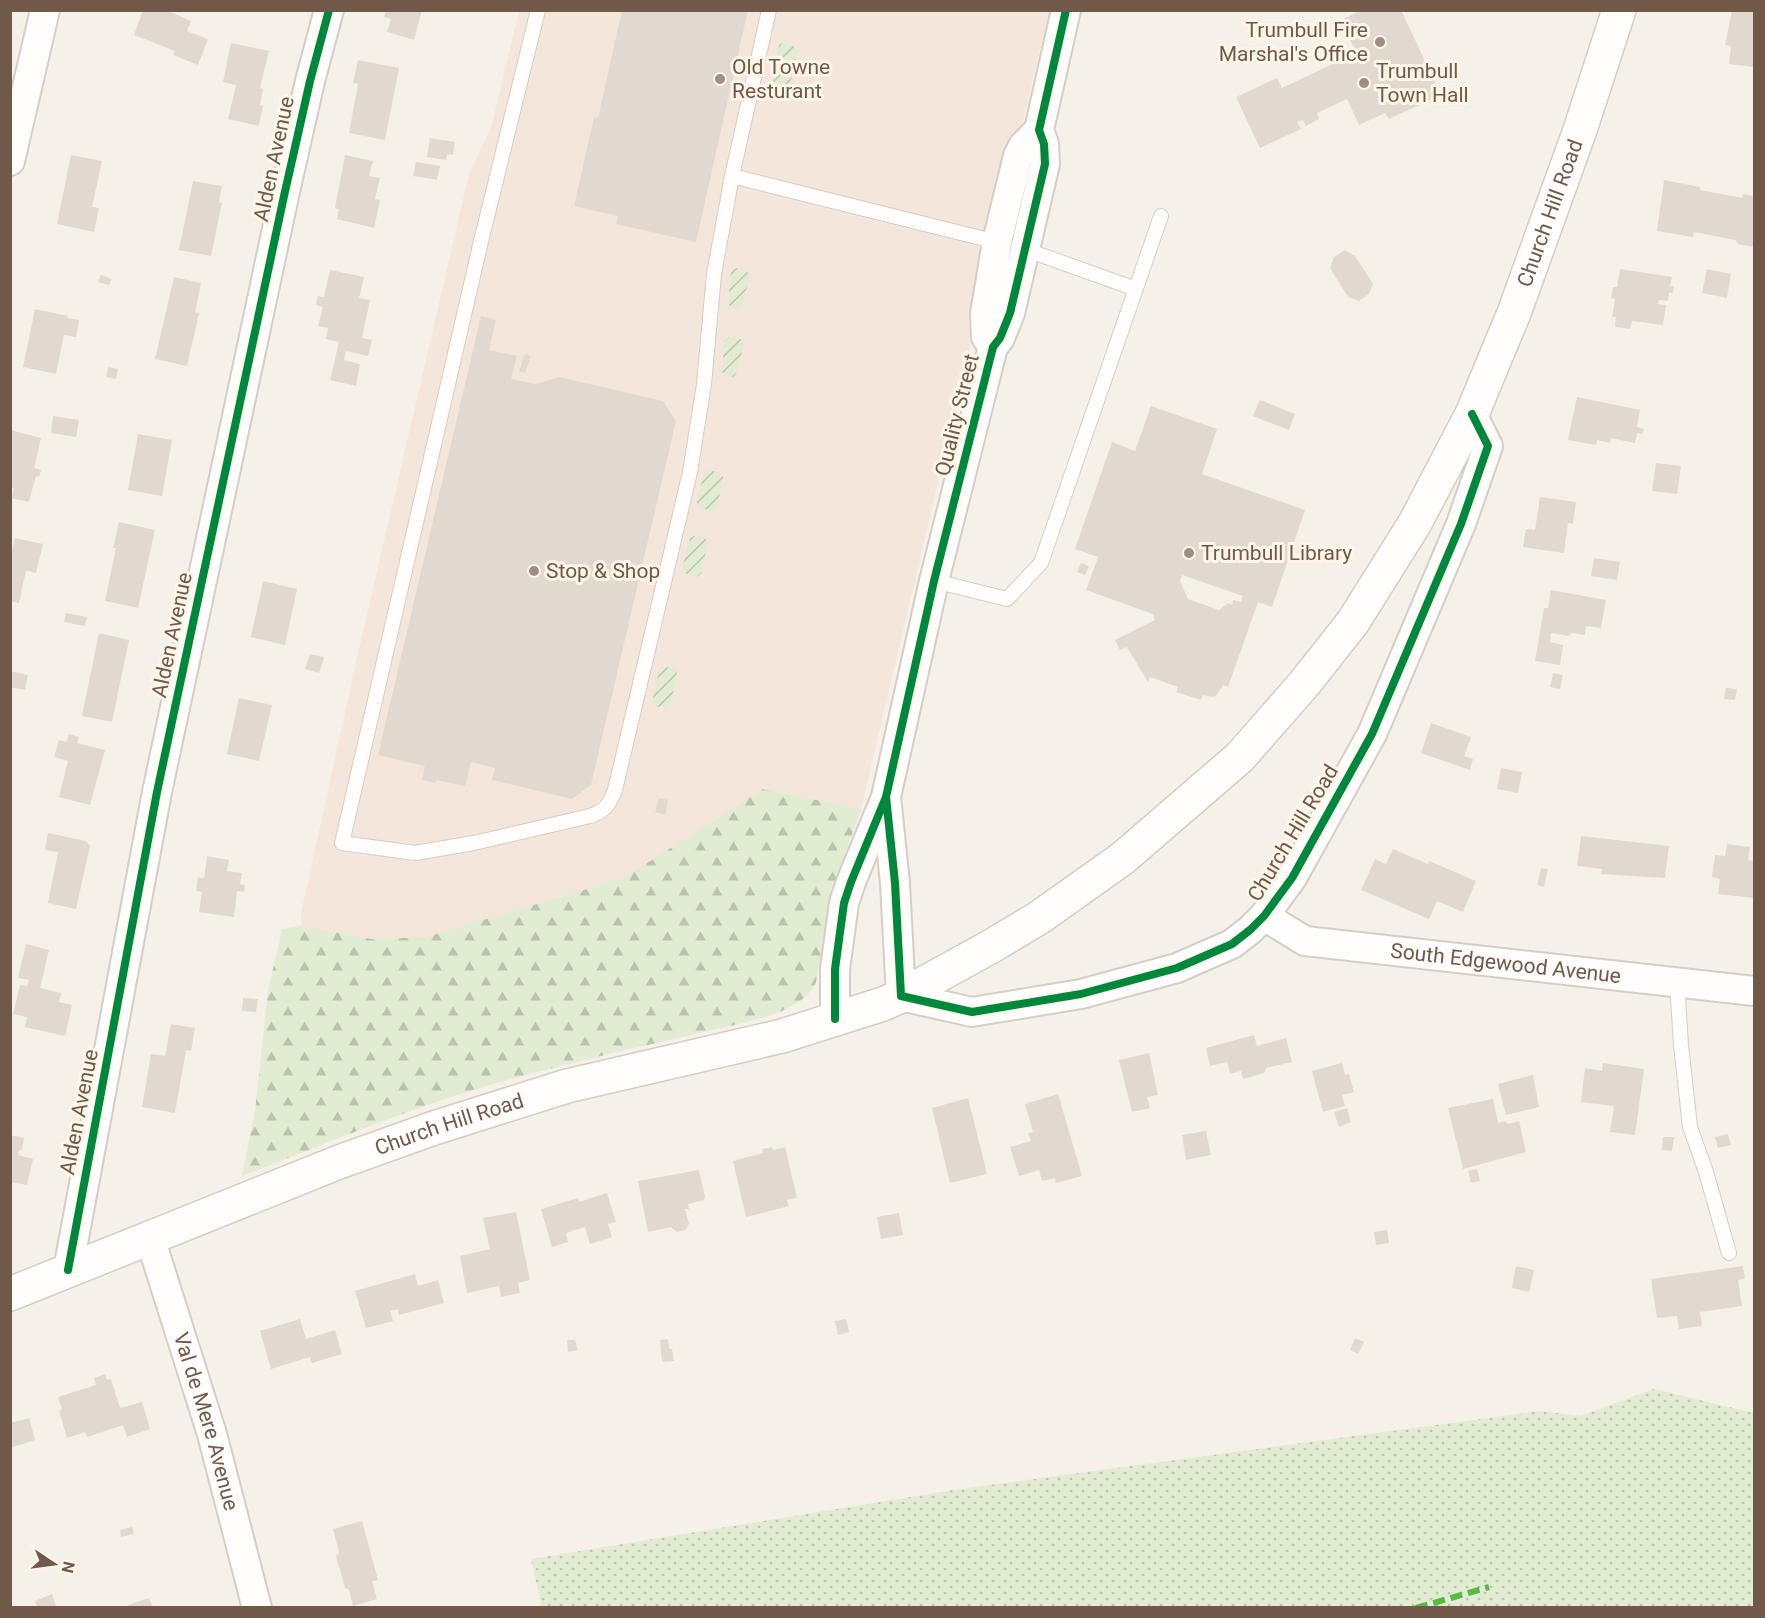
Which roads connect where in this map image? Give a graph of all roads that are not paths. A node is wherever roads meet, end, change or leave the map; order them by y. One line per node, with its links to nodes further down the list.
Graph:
1 (45, 10): 7 (street)
2 (538, 10): 8 (lane)
3 (770, 10): 8 (lane)
4 (1066, 10): 10 (street, Quality Street)
5 (1619, 10): 12 (main road, Church Hill Road)
6 (326, 11): 22 (street, Alden Avenue)
7 (10, 161)
8 (732, 176): 10 (lane)
9 (1161, 216): 11 (lane)
10 (1011, 246): 11 (lane); 13 (street, Quality Street)
11 (1136, 290): 13 (lane)
12 (1473, 414): 15 (street, Church Hill Road); 18 (main road, Church Hill Road)
13 (934, 581): 14 (street, Quality Street)
14 (886, 797): 18 (street, Quality Street); 19 (street, Quality Street)
15 (1264, 916): 16 (street, South Edgewood Avenue); 18 (street, Church Hill Road)
16 (1677, 982): 17 (street, South Edgewood Avenue); 21 (lane)
17 (1755, 991)
18 (901, 996): 19 (main road, Church Hill Road)
19 (835, 1019): 20 (main road, Church Hill Road)
20 (150, 1238): 22 (main road, Church Hill Road); 24 (street, Val de Mere Avenue)
21 (1729, 1253)
22 (68, 1270): 23 (main road, Church Hill Road)
23 (10, 1294)
24 (257, 1608)

